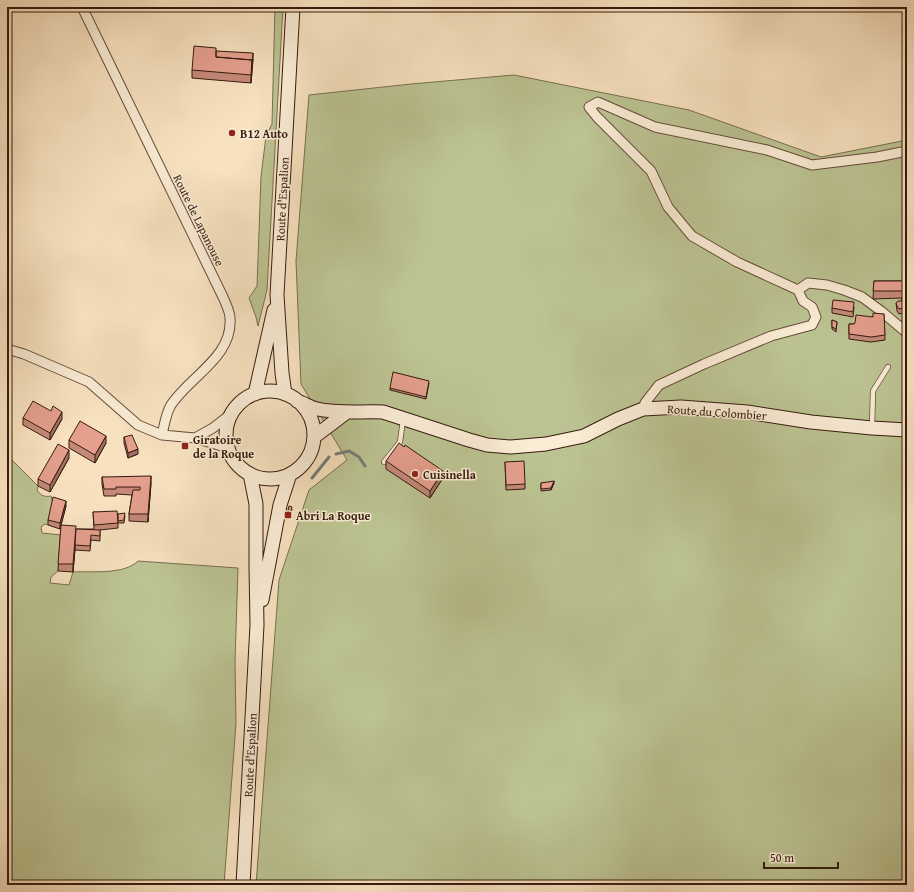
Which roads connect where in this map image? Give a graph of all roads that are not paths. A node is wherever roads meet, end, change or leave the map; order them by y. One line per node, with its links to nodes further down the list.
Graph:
1 (82, 7): 18 (street, Route de Lapanouse)
2 (293, 7): 5 (main road, Route d'Espalion)
3 (907, 151): 4 (street)
4 (798, 290): 6 (street); 12 (street)
5 (277, 295): 9 (main road, Route d'Espalion); 10 (main road, Route d'Espalion)
6 (907, 333)
7 (7, 349): 18 (street)
8 (888, 367): 16 (lane)
9 (255, 394): 10 (main road); 14 (main road)
10 (285, 394): 11 (main road)
11 (297, 401): 13 (main road, Route du Colombier); 19 (main road)
12 (643, 408): 15 (main road, Route du Colombier); 16 (main road, Route du Colombier)
13 (347, 412): 15 (main road, Route du Colombier); 19 (main road)
14 (232, 414): 20 (street); 21 (main road)
15 (403, 419): 22 (lane)
16 (872, 428): 17 (main road, Route du Colombier)
17 (907, 430)
18 (162, 435): 20 (street)
19 (314, 437): 24 (main road)
20 (195, 438): 21 (street)
21 (228, 448): 23 (main road)
22 (384, 462)
23 (250, 474): 24 (main road); 25 (main road, Route d'Espalion)
24 (290, 474): 25 (main road, Route d'Espalion)
25 (257, 625): 26 (main road, Route d'Espalion)
26 (243, 885)

